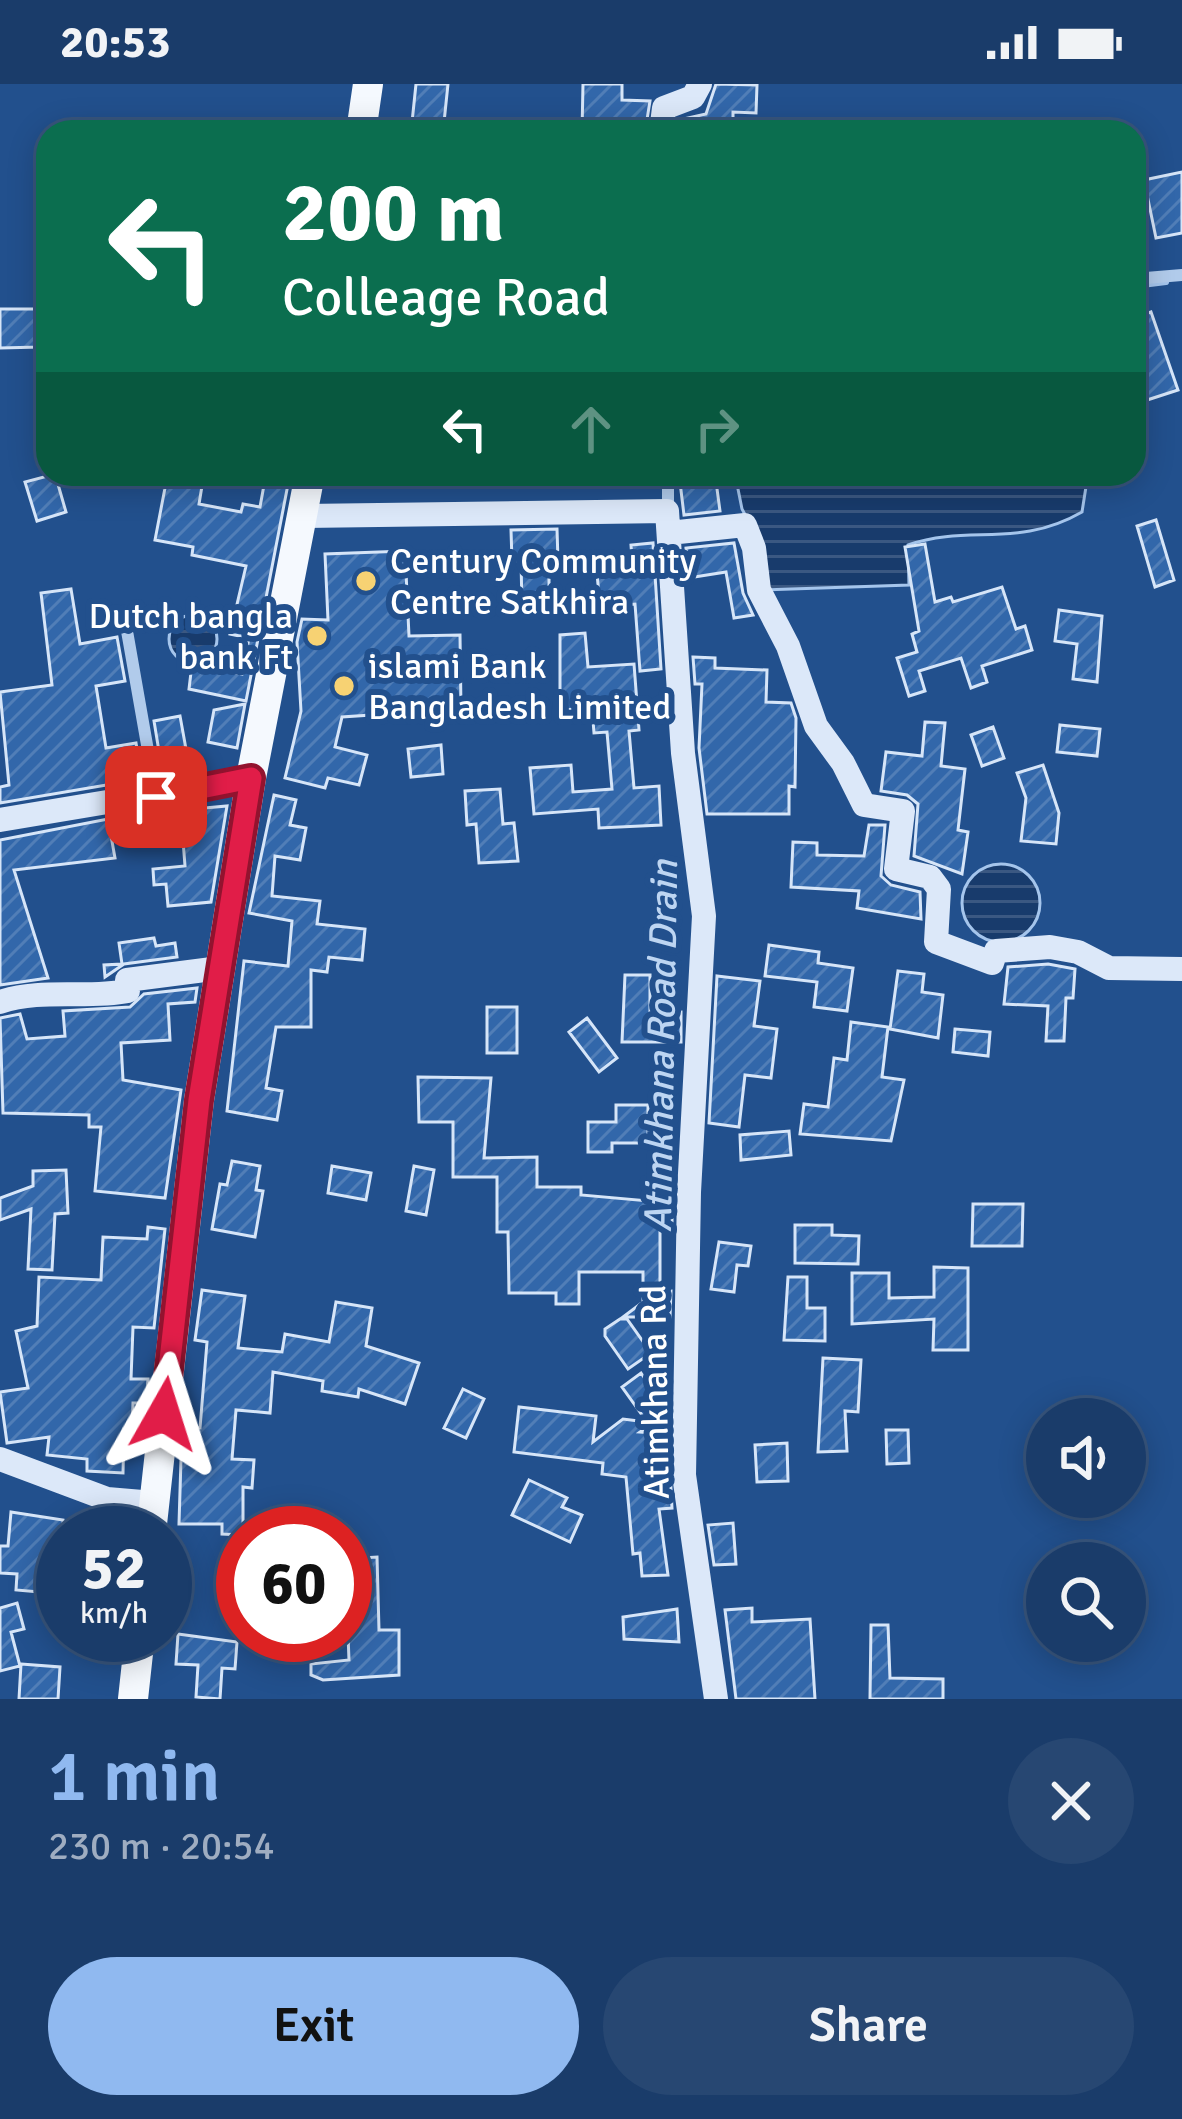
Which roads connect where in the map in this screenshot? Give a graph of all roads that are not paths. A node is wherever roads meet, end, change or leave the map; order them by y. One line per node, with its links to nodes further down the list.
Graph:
1 (368, 84): 3 (main road)
2 (700, 84): 4 (street)
3 (363, 120)
4 (663, 120)
5 (1182, 275): 6 (street)
6 (1146, 278)
7 (308, 486): 9 (main road)
8 (668, 486): 10 (street)
9 (304, 516): 10 (street); 12 (main road)
10 (668, 522): 16 (street); 23 (street, Atimkhana Rd)
11 (127, 631): 13 (street)
12 (251, 778): 13 (street); 15 (main road)
13 (156, 797): 14 (street)
14 (0, 820)
15 (220, 968): 17 (street); 20 (main road)
16 (1182, 969)
17 (0, 1002)
18 (0, 1459): 19 (street)
19 (124, 1506)
20 (154, 1506)
21 (137, 1662): 22 (main road)
22 (133, 1699)
23 (716, 1699)

